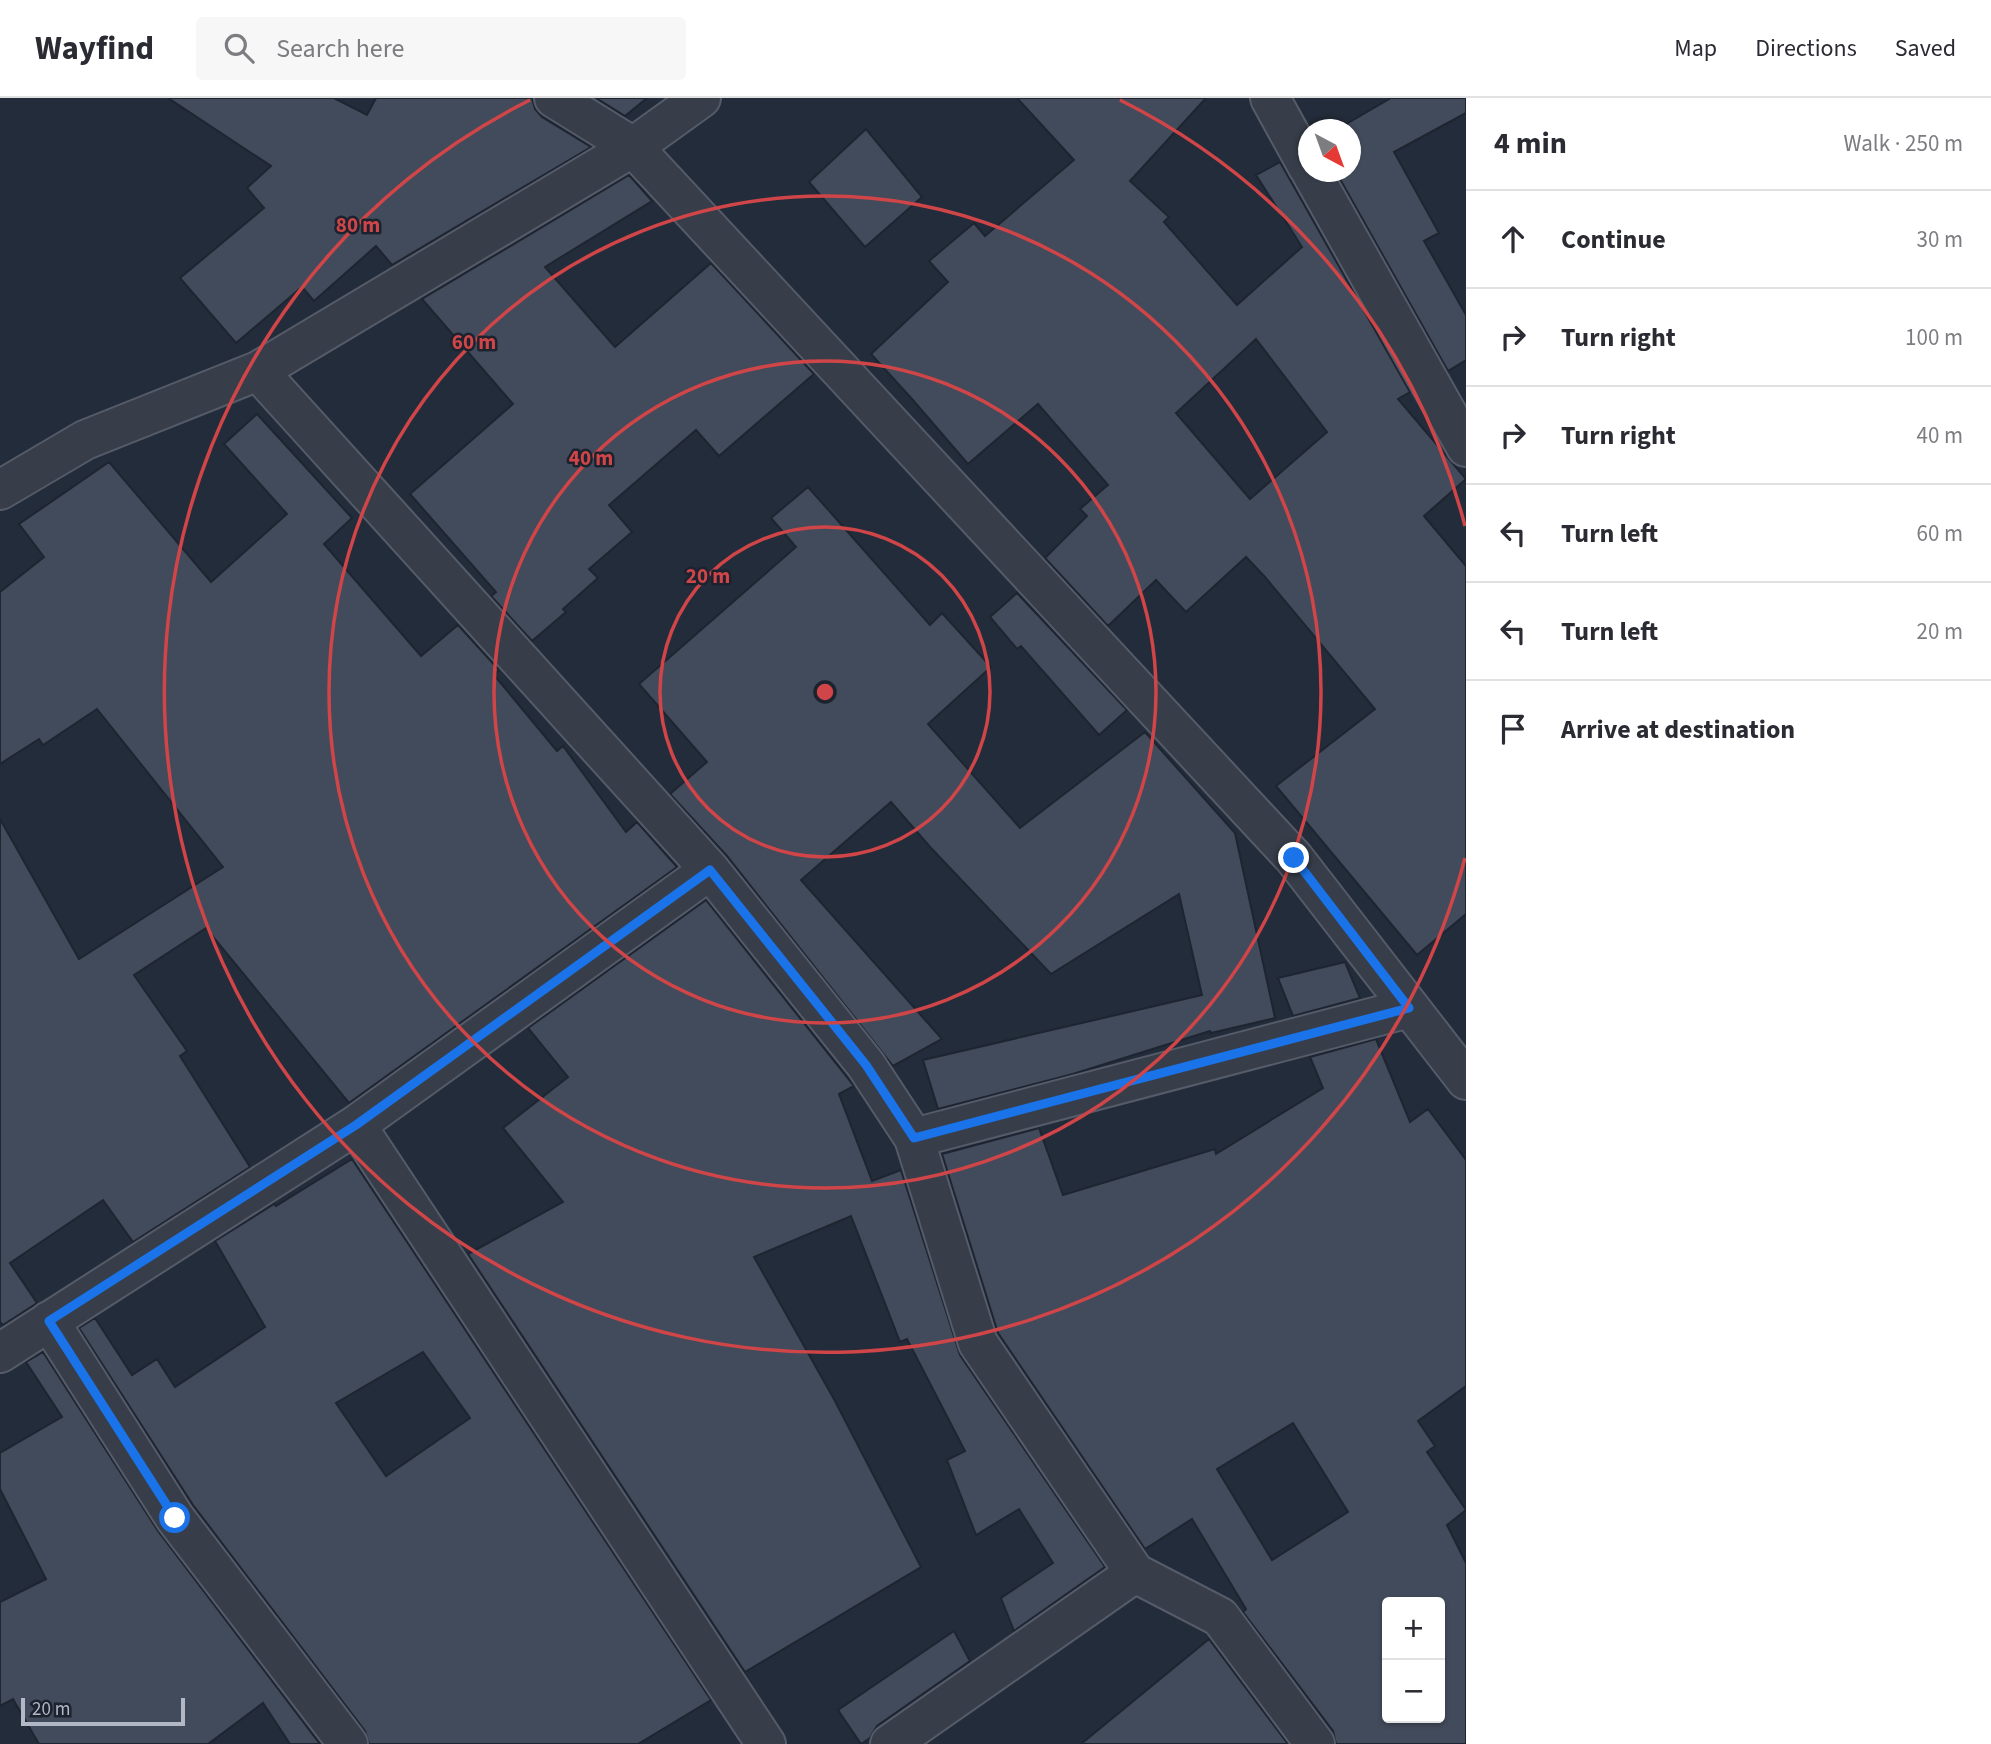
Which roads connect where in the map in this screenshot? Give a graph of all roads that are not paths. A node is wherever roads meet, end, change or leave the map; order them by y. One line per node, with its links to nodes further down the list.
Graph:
1 (554, 98): 4 (street)
2 (701, 98): 4 (street)
3 (1270, 98): 5 (street)
4 (633, 147): 7 (street); 11 (street)
5 (1298, 149)
6 (1317, 182): 8 (street)
7 (258, 371): 9 (street); 10 (street)
8 (1466, 447)
9 (0, 490)
10 (710, 870): 13 (street); 14 (street)
11 (1409, 1008): 12 (street); 14 (street)
12 (1466, 1080)
13 (356, 1125): 15 (street); 19 (street)
14 (914, 1138): 17 (street)
15 (49, 1321): 16 (street); 18 (street)
16 (0, 1353)
17 (1135, 1573): 20 (street); 21 (street)
18 (348, 1744)
19 (766, 1744)
20 (890, 1744)
21 (1315, 1744)

